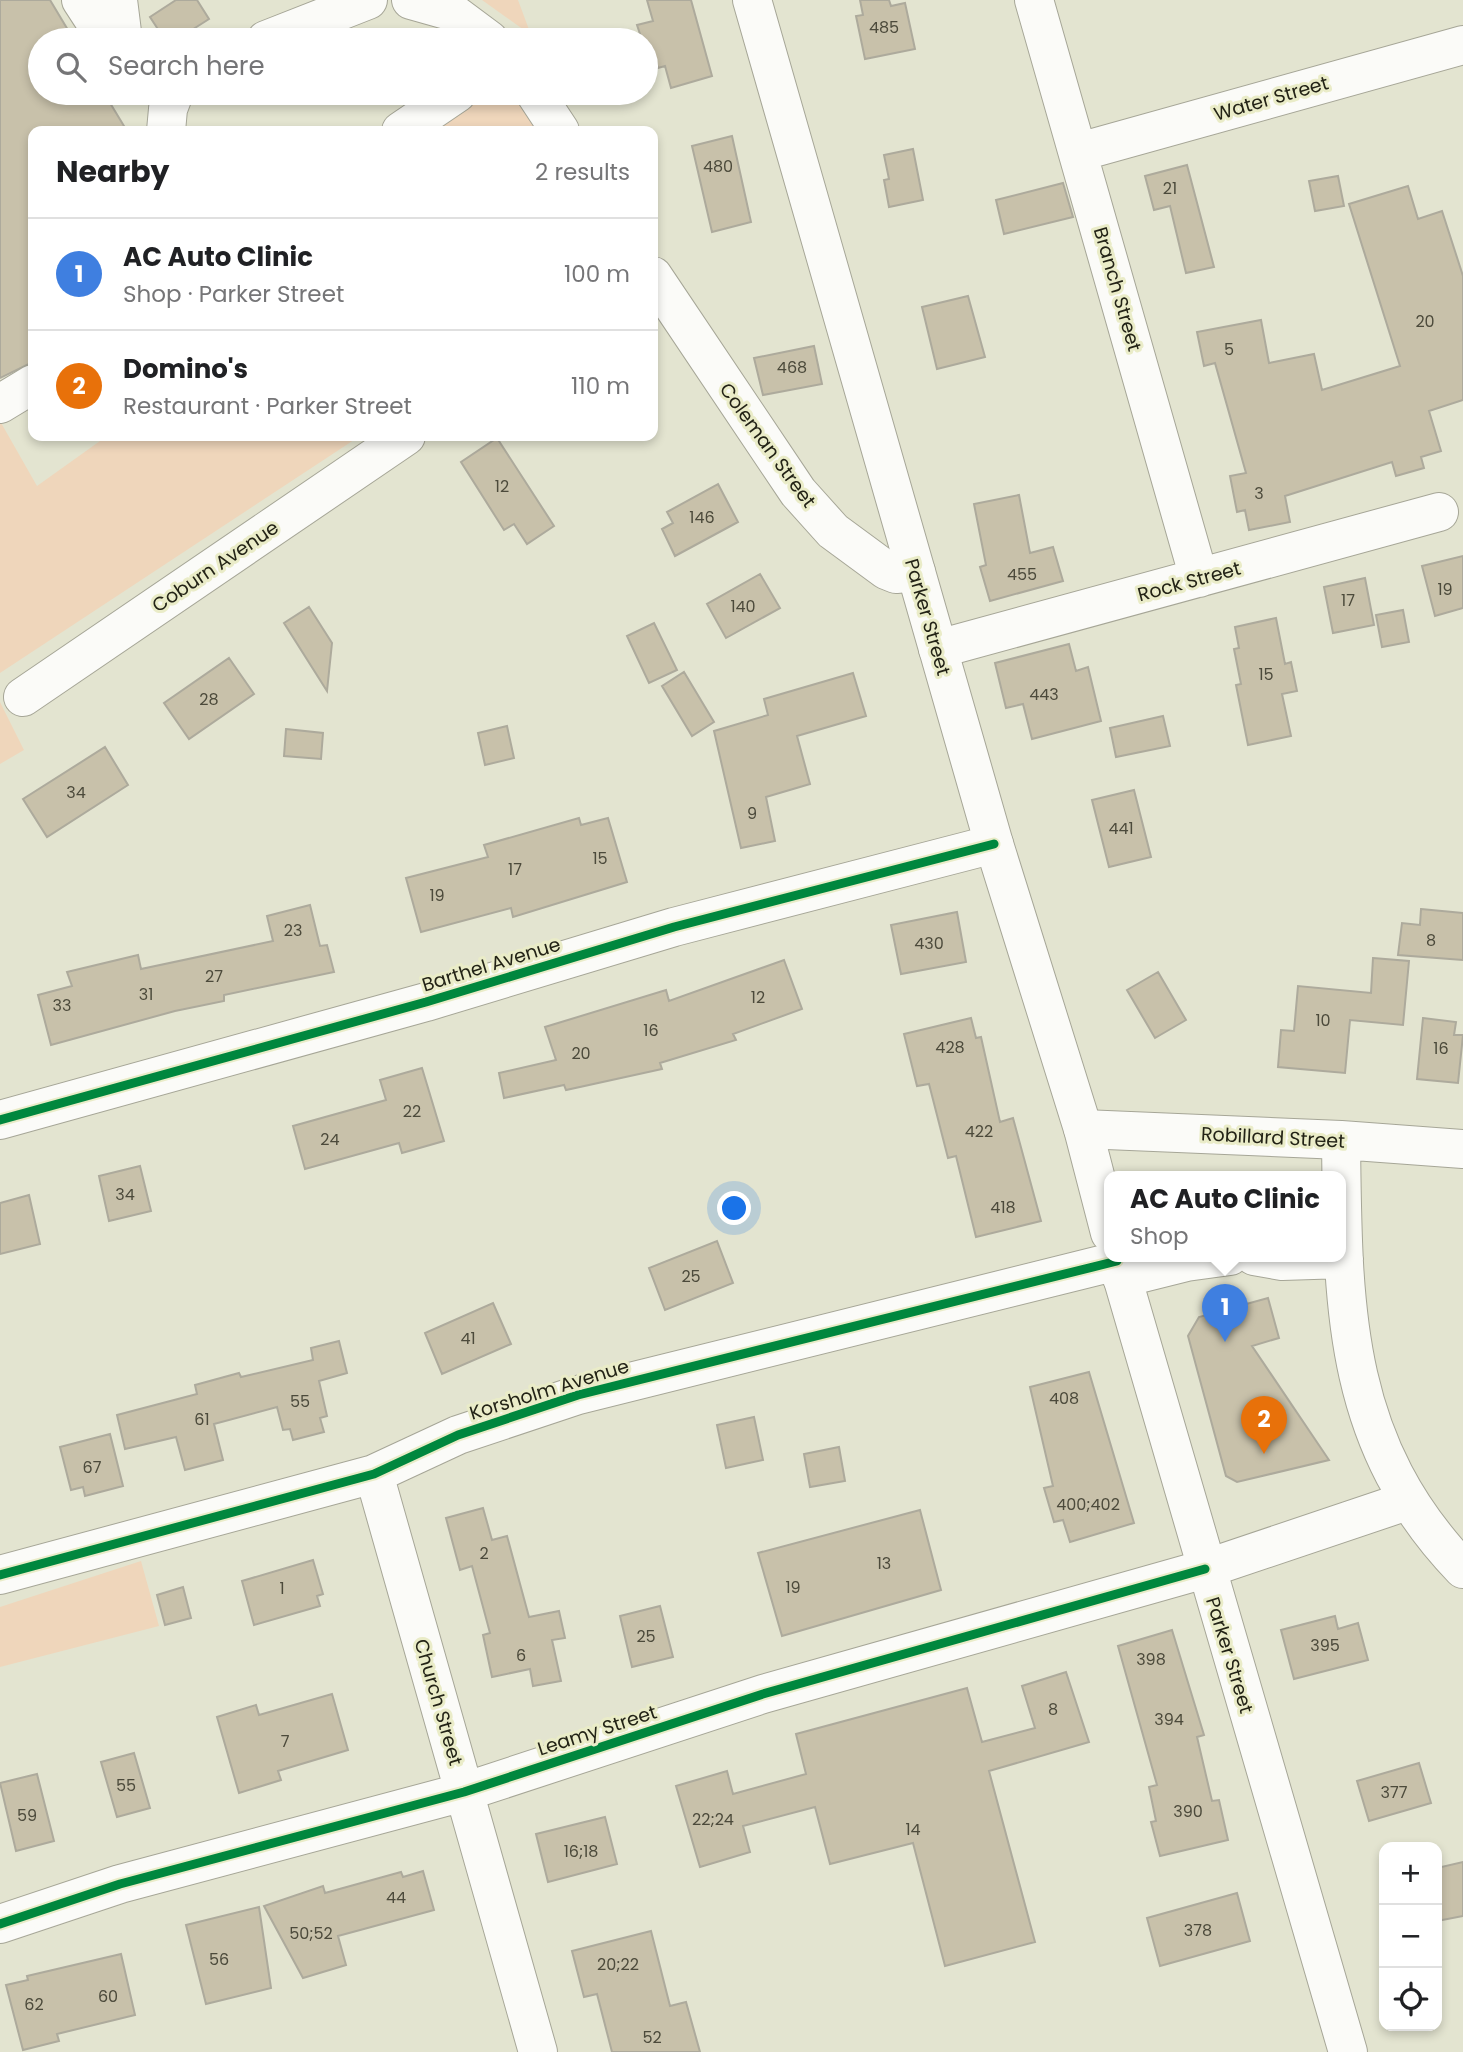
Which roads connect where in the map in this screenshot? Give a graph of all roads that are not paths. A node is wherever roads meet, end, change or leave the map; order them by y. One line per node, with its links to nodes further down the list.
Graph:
1 (80, 0): 7 (street)
2 (118, 0): 8 (street)
3 (368, 0): 9 (street)
4 (411, 0): 10 (street)
5 (752, 0): 24 (street, Parker Street)
6 (1034, 0): 18 (street, Branch Street)
7 (99, 28)
8 (122, 28)
9 (297, 28)
10 (473, 28)
11 (1463, 45): 18 (street, Water Street)
12 (169, 105): 15 (street)
13 (439, 105): 16 (street)
14 (543, 105): 17 (street)
15 (166, 126)
16 (408, 126)
17 (557, 126)
18 (1079, 152): 25 (street, Branch Street)
19 (658, 284): 24 (street, Coleman Street)
20 (28, 387): 21 (street)
21 (0, 404)
22 (399, 441): 27 (street, Coburn Avenue)
23 (1439, 512): 25 (street, Rock Street)
24 (916, 572): 26 (street, Parker Street)
25 (1199, 578): 26 (street, Rock Street)
26 (938, 649): 28 (street, Parker Street)
27 (23, 696)
28 (994, 844): 29 (street, Barthel Avenue); 30 (street, Parker Street)
29 (0, 1120)
30 (1083, 1129): 31 (street, Robillard Street); 34 (street, Parker Street)
31 (1341, 1140): 32 (street, Robillard Street); 33 (street)
32 (1463, 1149)
33 (1342, 1171)
34 (1104, 1210)
35 (1104, 1260): 38 (street, Korsholm Avenue)
36 (1117, 1262): 40 (street, Parker Street)
37 (1344, 1262): 39 (street)
38 (374, 1474): 42 (street, Korsholm Avenue); 43 (street, Church Street)
39 (1407, 1501): 40 (street, Leamy Street); 41 (street)
40 (1205, 1569): 43 (street, Leamy Street); 46 (street, Parker Street)
41 (1463, 1569)
42 (0, 1575)
43 (464, 1791): 44 (street, Leamy Street); 45 (street, Church Street)
44 (0, 1924)
45 (538, 2052)
46 (1348, 2052)

